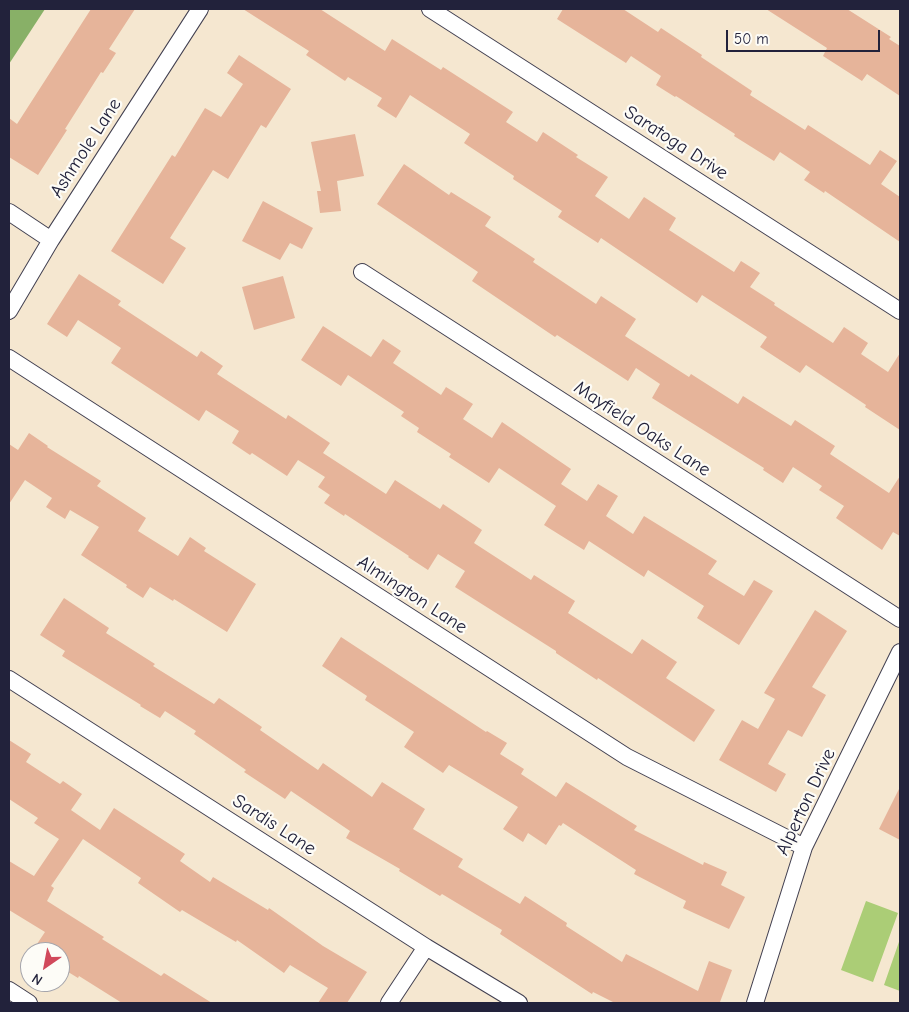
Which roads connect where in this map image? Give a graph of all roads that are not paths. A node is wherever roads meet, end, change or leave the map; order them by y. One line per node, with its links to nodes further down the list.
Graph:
1 (200, 9): 4 (street, Ashmole Lane)
2 (430, 9): 7 (street, Saratoga Drive)
3 (9, 212): 4 (street)
4 (51, 240): 6 (street, Ashmole Lane)
5 (362, 272): 9 (street, Mayfield Oaks Lane)
6 (9, 311)
7 (900, 311)
8 (9, 358): 12 (street, Almington Lane)
9 (900, 619)
10 (900, 652): 12 (street, Alperton Drive)
11 (9, 679): 13 (street, Sardis Lane)
12 (804, 847): 18 (street, Alperton Drive)
13 (426, 947): 16 (street); 17 (street, Sardis Lane)
14 (9, 990): 15 (street)
15 (29, 1003)
16 (389, 1003)
17 (518, 1003)
18 (755, 1003)

